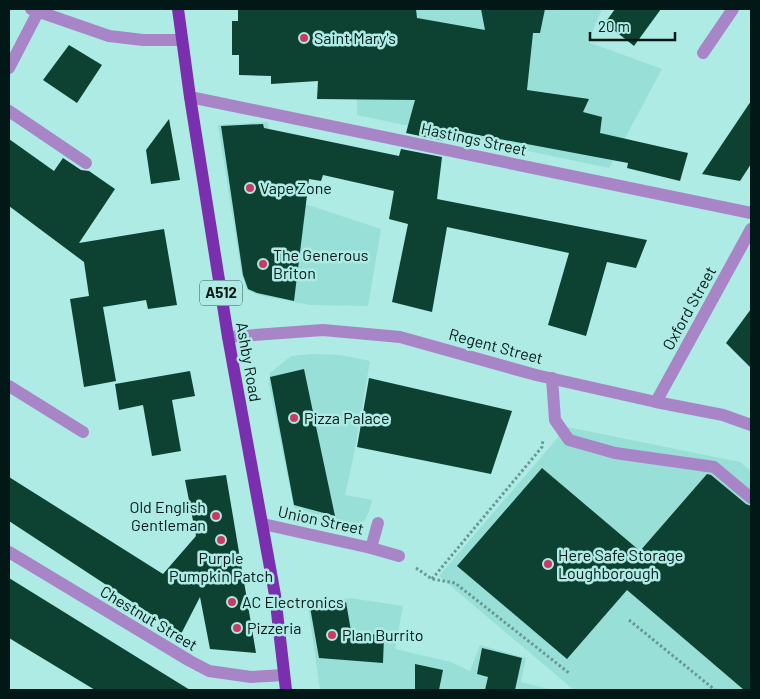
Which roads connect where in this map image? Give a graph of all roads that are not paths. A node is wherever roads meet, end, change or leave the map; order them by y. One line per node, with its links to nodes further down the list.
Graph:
1 (178, 9): 4 (main road, Ashby Road / A512)
2 (734, 9): 5 (street)
3 (35, 11): 4 (street); 6 (street)
4 (182, 40): 7 (main road, Ashby Road / A512)
5 (702, 54)
6 (9, 68)
7 (190, 97): 10 (street, Hastings Street); 12 (main road, Ashby Road / A512)
8 (9, 111): 9 (street)
9 (86, 163)
10 (751, 213)
11 (751, 229): 15 (street, Oxford Street)
12 (228, 336): 13 (street, Regent Street); 20 (main road, Ashby Road / A512)
13 (552, 378): 15 (street, Regent Street); 18 (street)
14 (9, 386): 17 (street)
15 (656, 402): 16 (street, Regent Street)
16 (751, 425)
17 (83, 432)
18 (751, 498)
19 (378, 523): 21 (street, Union Street)
20 (263, 524): 21 (street, Union Street); 24 (main road, Ashby Road / A512)
21 (371, 548): 23 (street, Union Street)
22 (9, 552): 24 (street, Chestnut Street)
23 (399, 556)
24 (284, 675): 25 (main road, Ashby Road / A512)
25 (286, 690)

